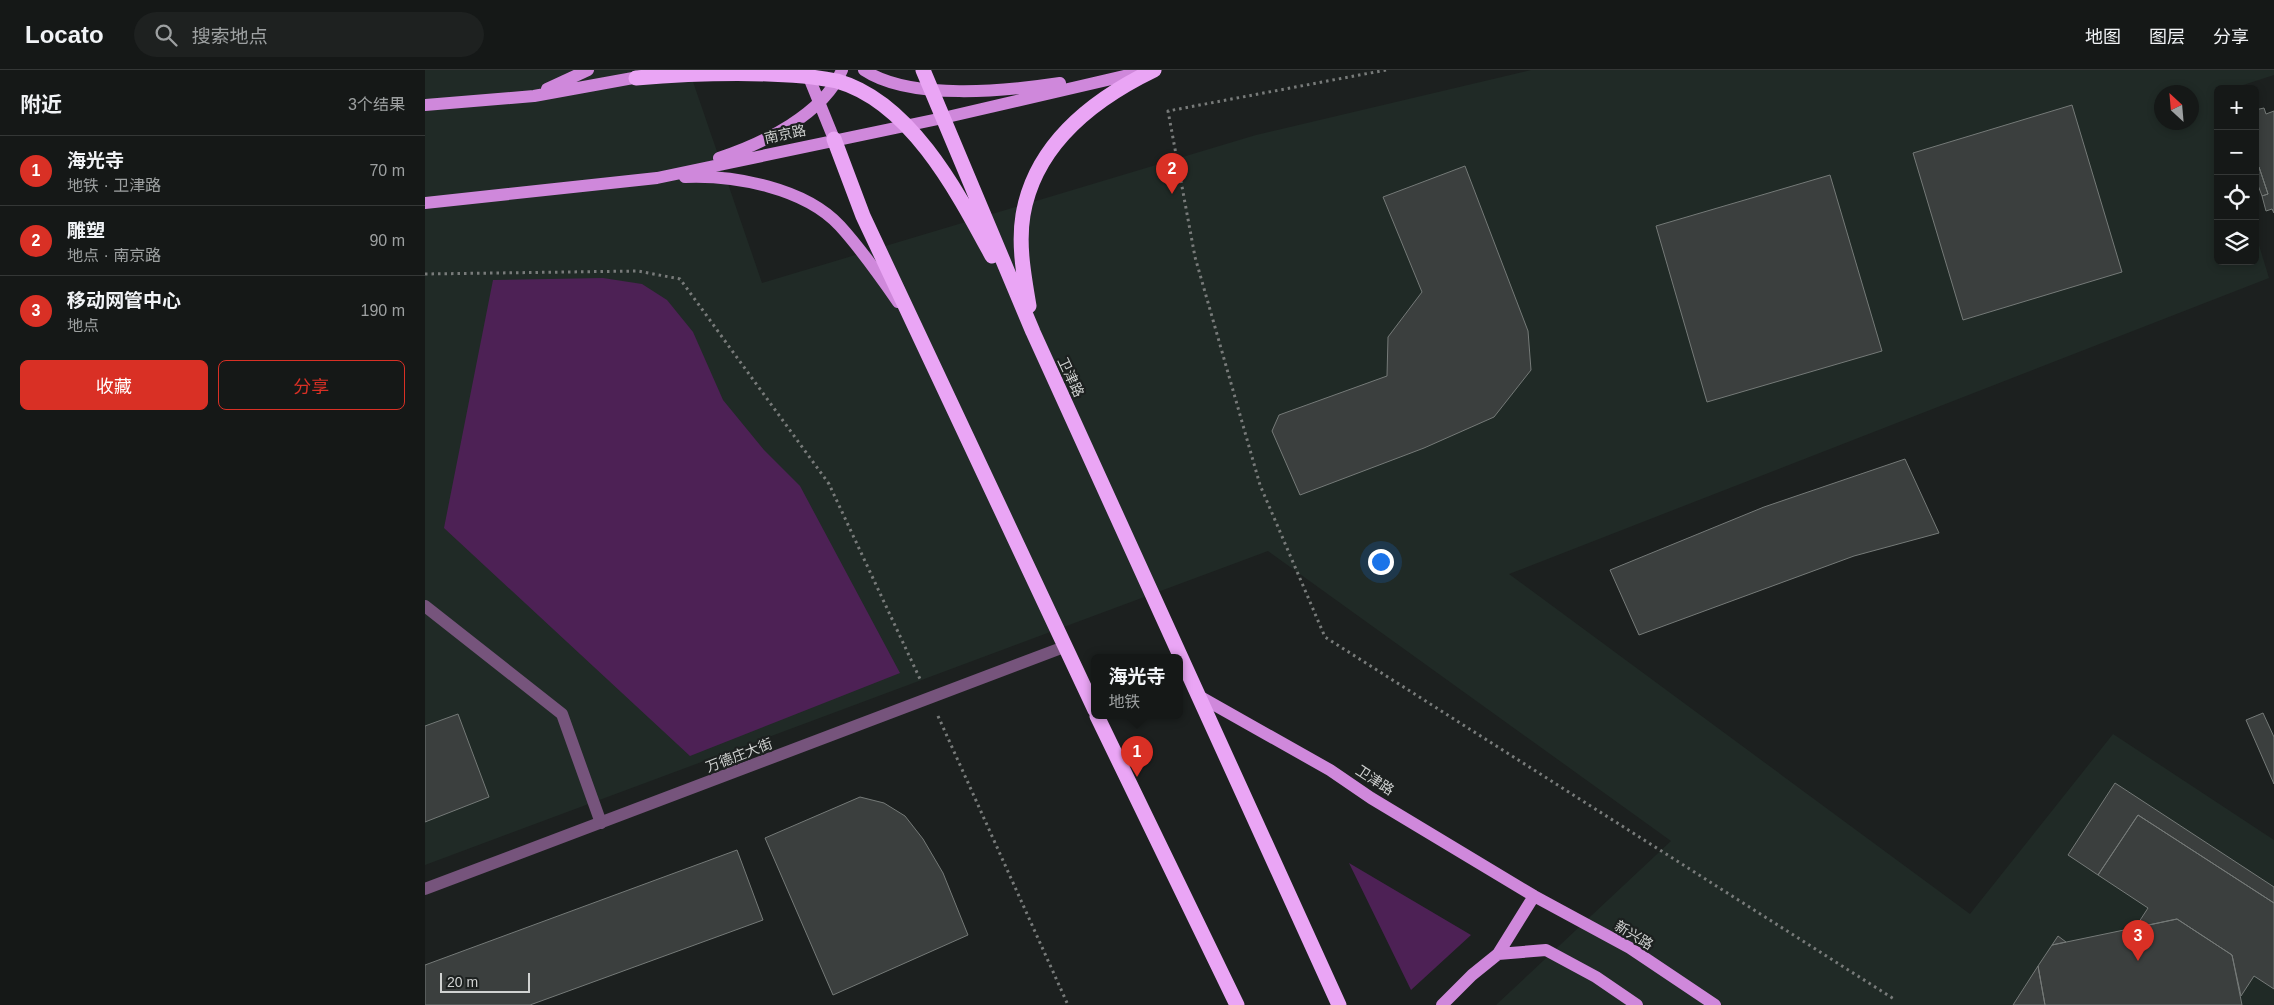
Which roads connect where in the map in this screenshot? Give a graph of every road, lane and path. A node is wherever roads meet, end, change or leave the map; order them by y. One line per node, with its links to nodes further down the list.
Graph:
1 (588, 70): 12 (main road)
2 (671, 70): 10 (main road)
3 (864, 70): 11 (main road)
4 (923, 70): 11 (highway, 卫津路)
5 (1146, 70): 11 (main road); 15 (main road, 南京路)
6 (1154, 70): 22 (highway)
7 (1386, 70): 35 (path)
8 (807, 73): 9 (highway); 10 (highway); 13 (main road)
9 (840, 76): 13 (main road); 16 (highway)
10 (637, 78): 12 (main road)
11 (932, 91): 15 (highway, 卫津路)
12 (534, 96): 14 (main road)
13 (820, 104): 17 (main road); 18 (main road)
14 (425, 105)
15 (943, 118): 16 (main road, 南京路); 22 (highway, 卫津路)
16 (907, 125): 17 (main road, 南京路); 22 (highway)
17 (834, 139): 18 (main road, 南京路); 21 (highway)
18 (657, 178): 19 (main road, 南京路); 21 (main road)
19 (425, 203)
20 (425, 274): 28 (path)
21 (914, 325): 24 (highway)
22 (1033, 332): 25 (highway, 卫津路)
23 (425, 606): 31 (street)
24 (1064, 647): 28 (street, 万德庄大街); 29 (highway)
25 (1178, 654)
26 (1183, 664): 27 (highway, 卫津路)
27 (1197, 695): 33 (main road, 卫津路); 38 (highway, 卫津路)
28 (929, 698): 31 (street, 万德庄大街); 36 (path)
29 (1091, 702)
30 (1098, 719): 37 (highway)
31 (601, 823): 32 (street, 万德庄大街)
32 (425, 889)
33 (1534, 896): 34 (main road); 41 (main road, 新兴路)
34 (1498, 954): 39 (main road); 40 (main road)
35 (1894, 999)
36 (1068, 1005)
37 (1237, 1005)
38 (1339, 1005)
39 (1442, 1005)
40 (1637, 1005)
41 (1715, 1005)

